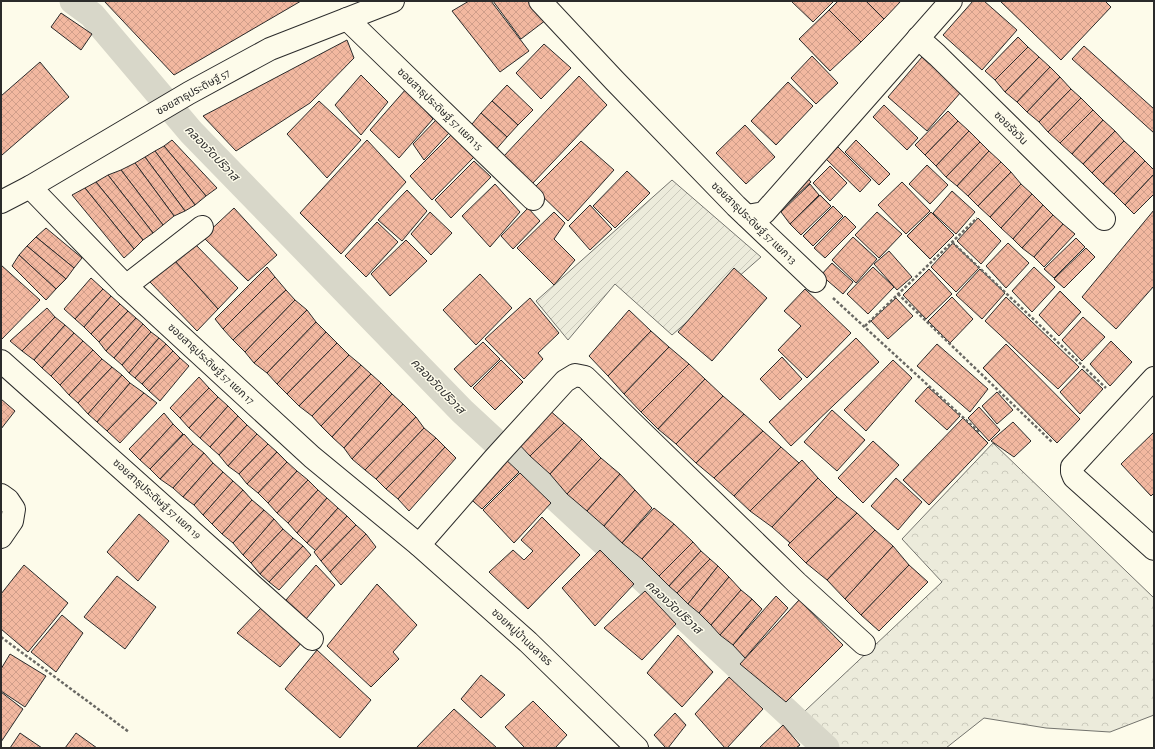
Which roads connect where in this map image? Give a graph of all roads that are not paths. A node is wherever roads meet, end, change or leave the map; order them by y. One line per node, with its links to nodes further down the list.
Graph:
1 (393, 1): 4 (street, ซอยสาธุประดิษฐ์ 57)
2 (540, 1): 9 (street, ซอยสาธุประดิษฐ์ 57 แยก 13)
3 (951, 1): 5 (street)
4 (347, 19): 6 (street, ซอยสาธุประดิษฐ์ 57); 7 (street, ซอยสาธุประดิษฐ์ 57 แยก 15)
5 (918, 38): 9 (street); 10 (street, ซอยรัชวิน)
6 (30, 187): 8 (street, ซอยสาธุประดิษฐ์ 57); 13 (street, ซอยสาธุประดิษฐ์ 57 แยก 17)
7 (533, 199)
8 (1, 202)
9 (747, 216): 12 (street, ซอยสาธุประดิษฐ์ 57 แยก 13)
10 (1104, 219)
11 (202, 228): 13 (street)
12 (815, 281)
13 (126, 286): 17 (street, ซอยสาธุประดิษฐ์ 57 แยก 17)
14 (1, 360): 21 (street, ซอยสาธุประดิษฐ์ 57 แยก 19)
15 (1154, 378): 20 (street)
16 (1, 495): 18 (street)
17 (401, 531): 19 (street, ซอยหมู่บ้านชลาธร)
18 (1, 537)
19 (419, 545): 22 (street); 23 (street, ซอยหมู่บ้านชลาธร)
20 (1154, 549)
21 (312, 639)
22 (864, 644)
23 (637, 748)

